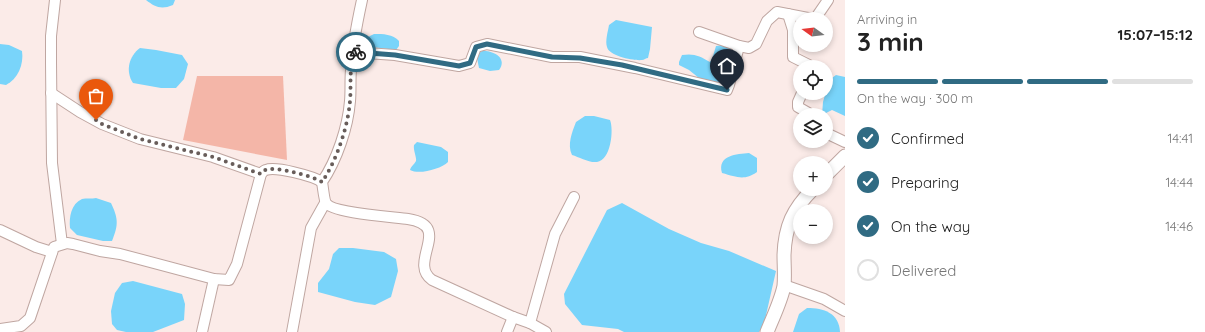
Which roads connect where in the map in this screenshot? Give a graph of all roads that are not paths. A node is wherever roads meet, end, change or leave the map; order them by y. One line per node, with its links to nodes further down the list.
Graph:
1 (55, 0): 11 (street)
2 (362, 0): 9 (street)
3 (828, 0): 4 (street)
4 (819, 12)
5 (788, 14): 6 (street); 8 (street); 10 (street)
6 (793, 15)
7 (699, 32): 8 (street)
8 (739, 46): 9 (street)
9 (353, 52): 17 (street)
10 (799, 60)
11 (51, 93): 16 (street); 22 (street)
12 (833, 136): 13 (street)
13 (845, 142)
14 (845, 156): 15 (street)
15 (833, 168)
16 (261, 174): 17 (street); 24 (street)
17 (322, 182): 20 (street)
18 (806, 196): 25 (street)
19 (574, 197): 28 (street)
20 (325, 202): 27 (street); 31 (street)
21 (0, 230): 23 (street)
22 (62, 244): 23 (street); 24 (street)
23 (52, 252): 29 (street)
24 (214, 279): 30 (street)
25 (784, 285): 26 (street); 34 (street)
26 (845, 311)
27 (513, 317): 28 (street); 32 (street)
28 (530, 323): 33 (street)
29 (0, 329)
30 (202, 332)
31 (292, 332)
32 (507, 332)
33 (546, 332)
34 (767, 332)

